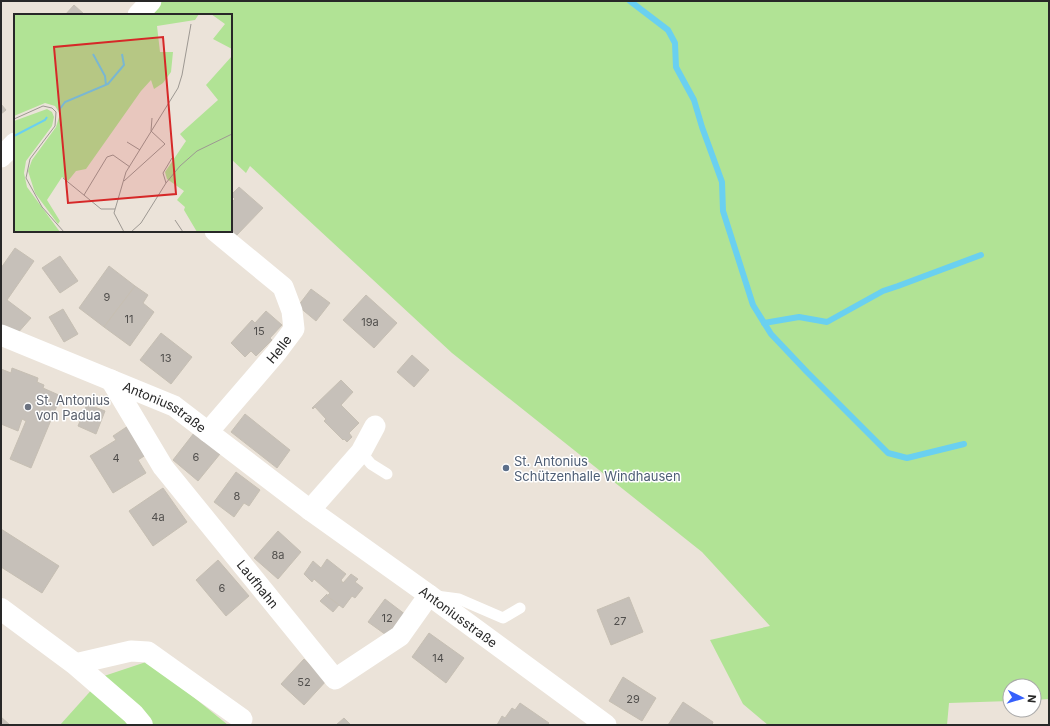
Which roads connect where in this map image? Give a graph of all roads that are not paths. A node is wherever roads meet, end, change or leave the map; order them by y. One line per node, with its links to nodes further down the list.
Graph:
1 (151, 1): 2 (street)
2 (139, 14)
3 (14, 145): 4 (street)
4 (1, 157)
5 (216, 232): 9 (street, Helle)
6 (1, 335): 7 (street, Antoniusstraße)
7 (111, 380): 9 (street, Antoniusstraße); 13 (street, Laufhahn)
8 (376, 426): 10 (street)
9 (208, 432): 12 (street, Antoniusstraße)
10 (360, 452): 11 (lane); 12 (street)
11 (387, 474)
12 (310, 510): 13 (street, Antoniusstraße)
13 (429, 595): 14 (lane); 19 (street, Antoniusstraße)
14 (520, 608)
15 (1, 609): 16 (main road)
16 (75, 664): 17 (street); 18 (main road)
17 (242, 719)
18 (142, 725)
19 (606, 725)

